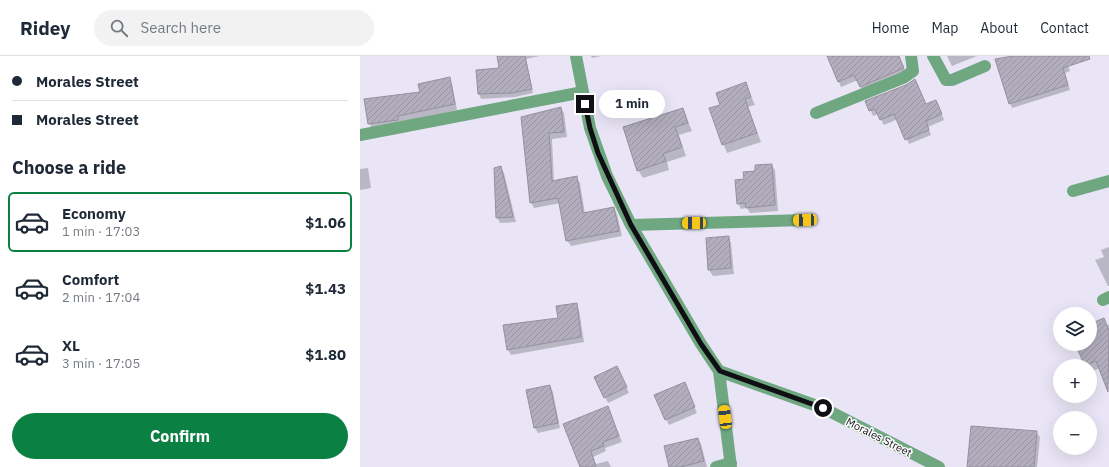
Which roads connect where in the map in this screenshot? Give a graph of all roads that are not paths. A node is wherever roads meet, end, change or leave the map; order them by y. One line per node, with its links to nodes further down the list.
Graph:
1 (576, 56): 5 (street)
2 (911, 56): 6 (street)
3 (933, 56): 4 (street)
4 (986, 66)
5 (583, 92): 7 (street); 11 (street)
6 (816, 113)
7 (360, 135)
8 (1109, 181): 9 (street)
9 (1073, 191)
10 (805, 220): 11 (street)
11 (631, 225): 12 (street)
12 (720, 371): 13 (street); 15 (street, Morales Street)
13 (731, 465): 14 (street)
14 (716, 467)
15 (939, 467)

